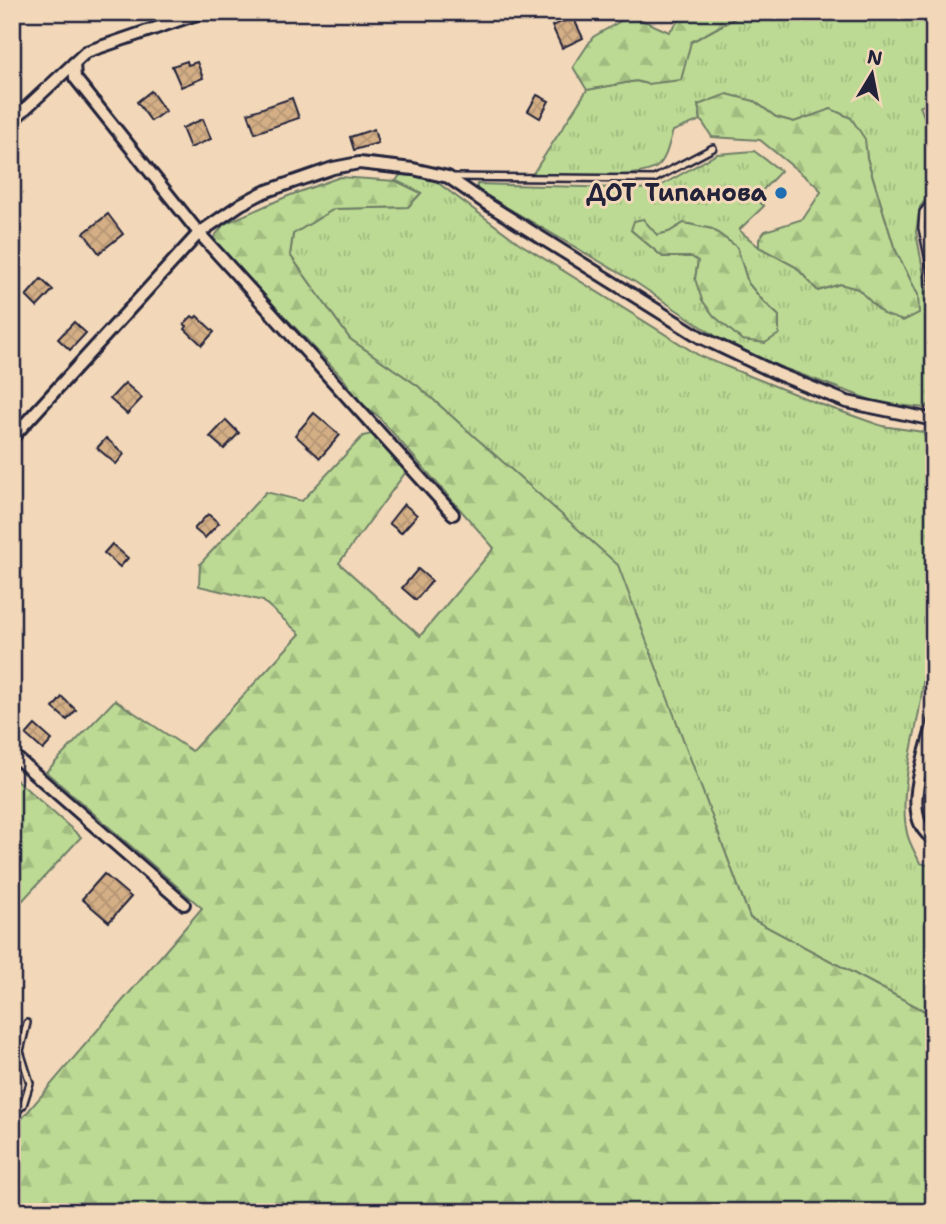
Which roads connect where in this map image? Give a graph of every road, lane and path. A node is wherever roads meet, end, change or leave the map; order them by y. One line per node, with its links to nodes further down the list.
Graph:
1 (203, 12): 2 (street)
2 (74, 63): 3 (street); 7 (street)
3 (12, 121)
4 (713, 148): 5 (lane)
5 (448, 177): 7 (street); 9 (street)
6 (934, 202): 8 (lane)
7 (199, 233): 10 (street); 11 (street)
8 (934, 300)
9 (934, 420)
10 (12, 438)
11 (453, 514)
12 (934, 721): 14 (street)
13 (12, 754): 15 (street)
14 (934, 839)
15 (184, 904)
16 (27, 1023): 17 (lane)
17 (12, 1116)

